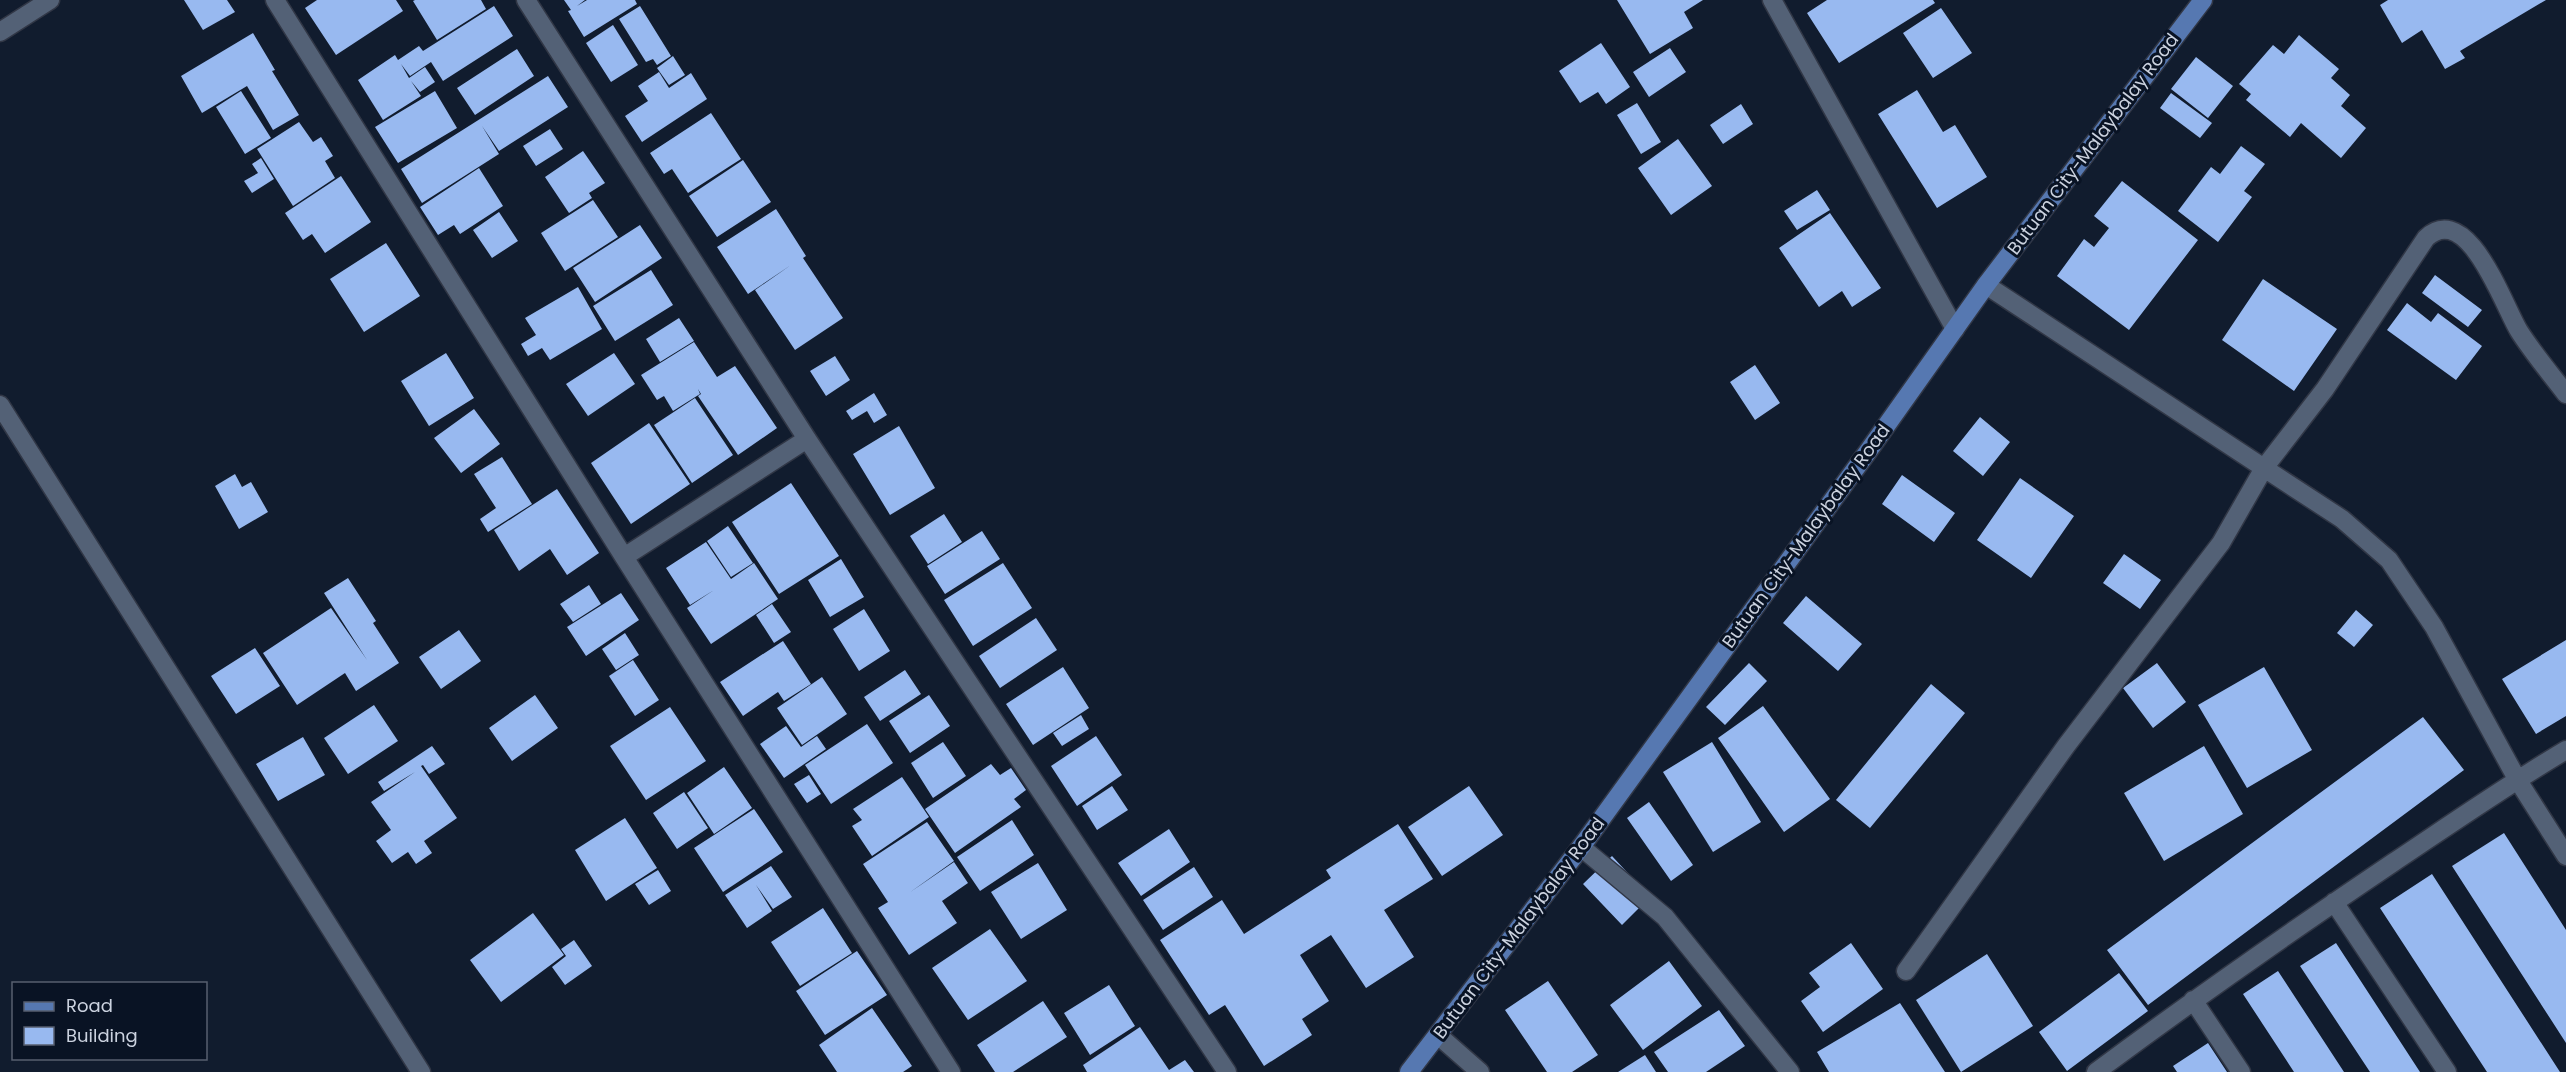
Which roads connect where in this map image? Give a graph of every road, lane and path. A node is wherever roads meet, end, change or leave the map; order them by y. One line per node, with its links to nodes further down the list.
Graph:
1 (50, 0): 6 (street)
2 (275, 0): 13 (street)
3 (526, 0): 11 (street)
4 (1772, 0): 8 (street)
5 (2203, 0): 7 (main road, Butuan City-Malaybalay Road)
6 (0, 32)
7 (1986, 285): 8 (main road, Butuan City-Malaybalay Road); 12 (street)
8 (1954, 329): 16 (main road, Butuan City-Malaybalay Road)
9 (2566, 393): 12 (street)
10 (0, 405): 22 (street)
11 (807, 438): 13 (street); 24 (street)
12 (2264, 468): 15 (street); 19 (street)
13 (624, 557): 23 (street)
14 (2566, 750): 15 (street)
15 (2517, 779): 17 (street); 18 (street)
16 (1581, 847): 21 (main road, Butuan City-Malaybalay Road); 27 (street)
17 (2566, 856)
18 (2334, 902): 20 (street); 30 (street)
19 (1906, 971)
20 (2193, 1000): 28 (street); 29 (street)
21 (1438, 1036): 25 (main road, Butuan City-Malaybalay Road); 26 (street)
22 (421, 1072)
23 (951, 1072)
24 (1227, 1072)
25 (1409, 1072)
26 (1480, 1072)
27 (1790, 1072)
28 (2096, 1072)
29 (2241, 1072)
30 (2447, 1072)

